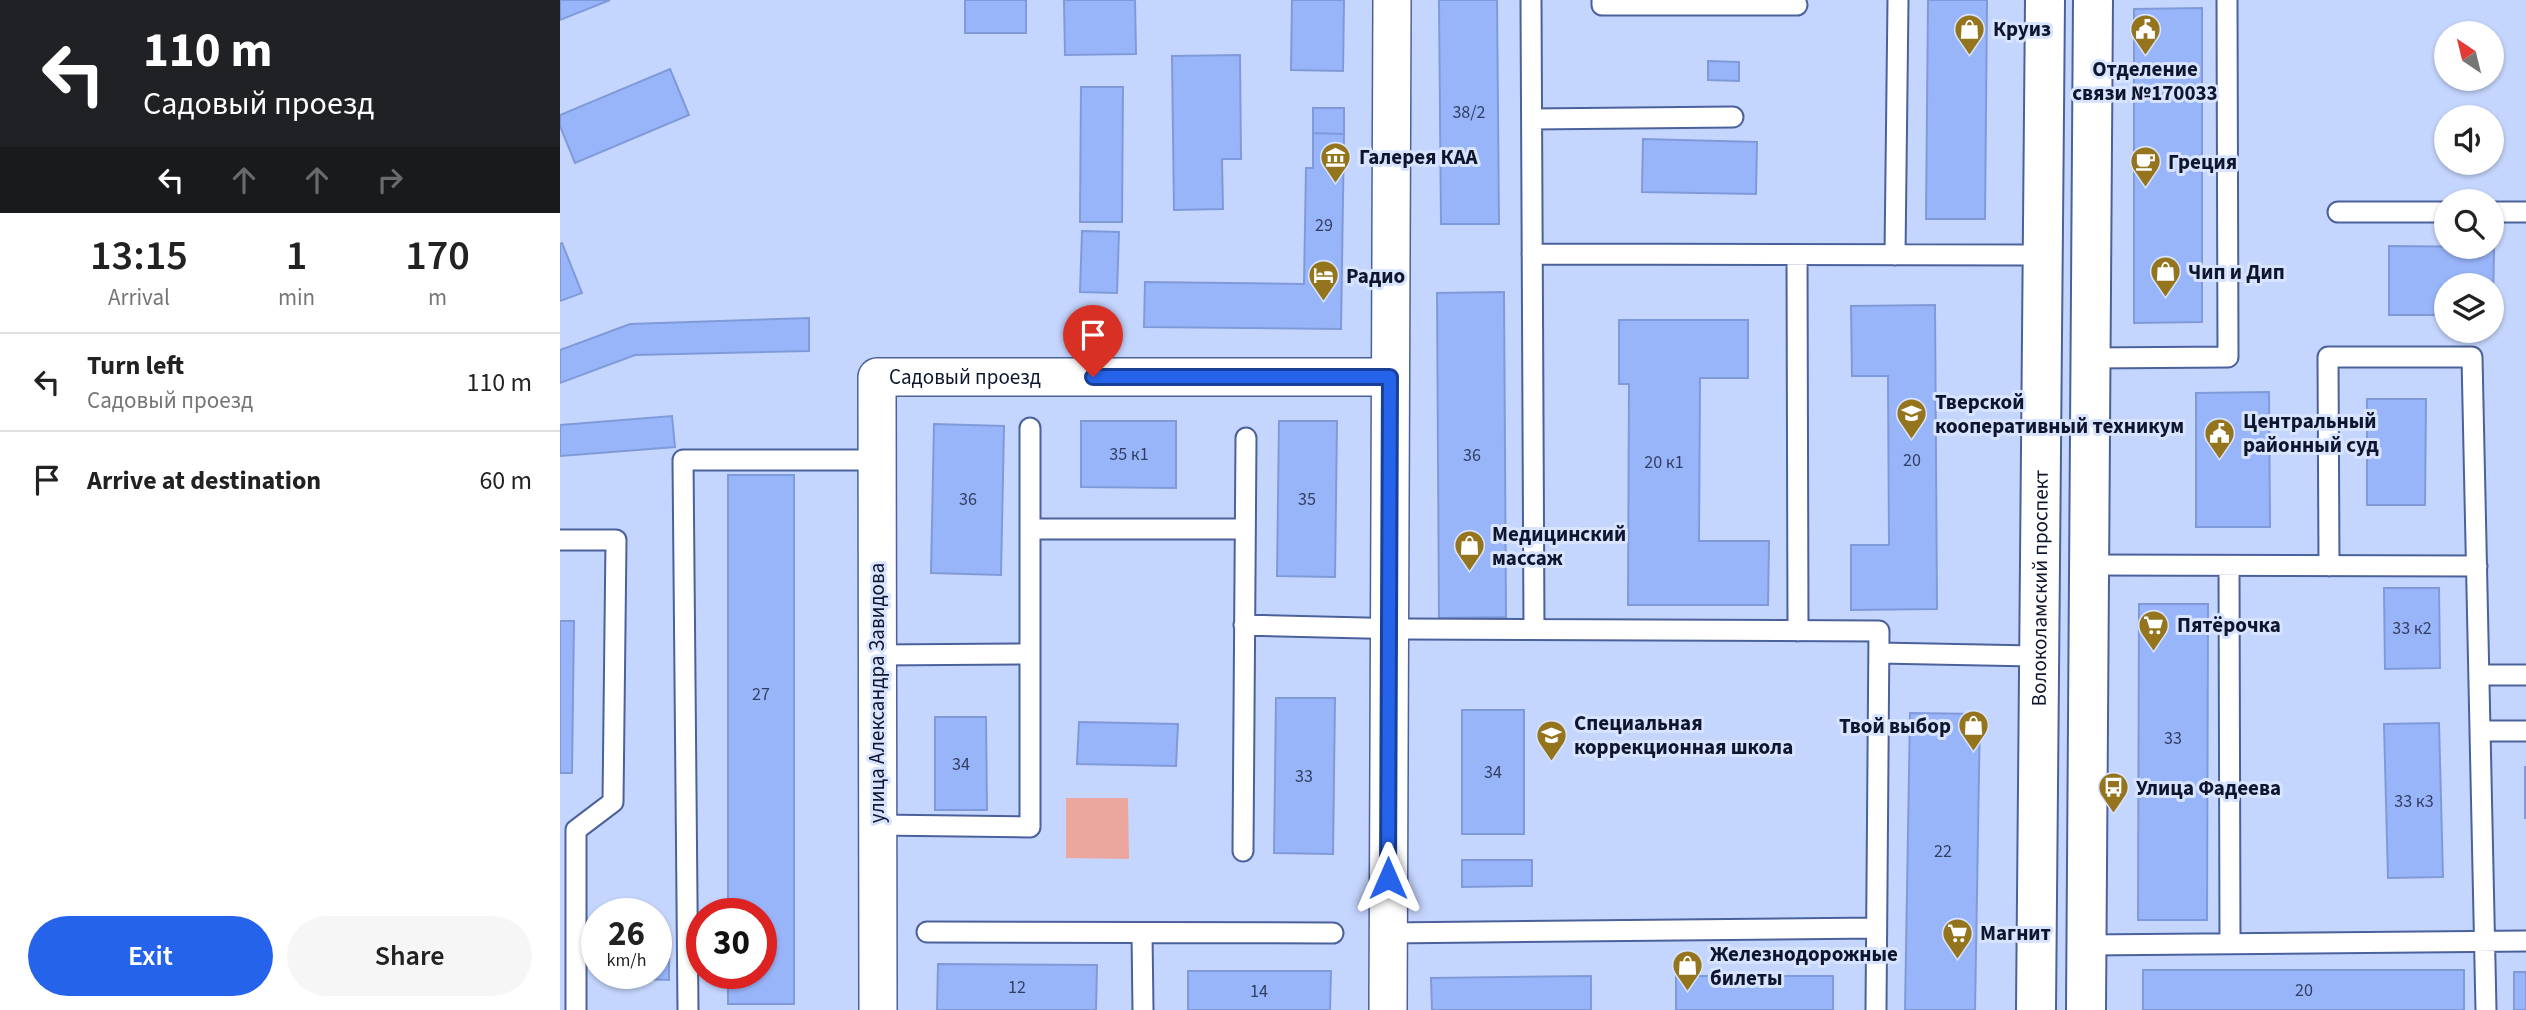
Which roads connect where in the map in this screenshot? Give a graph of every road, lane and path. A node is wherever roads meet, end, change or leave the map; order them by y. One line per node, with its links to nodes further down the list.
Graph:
1 (1392, 0): 21 (street)
2 (1531, 0): 10 (lane)
3 (1602, 0): 8 (lane)
4 (1898, 0): 17 (lane)
5 (2045, 0): 18 (main road, Волоколамский проспект)
6 (2093, 0): 19 (main road)
7 (2227, 0): 19 (lane)
8 (1797, 5)
9 (1732, 117): 10 (lane)
10 (1532, 119): 15 (lane)
11 (2338, 212): 12 (lane)
12 (2434, 212)
13 (2504, 212): 14 (lane)
14 (2526, 212)
15 (1532, 254): 16 (lane); 34 (lane)
16 (1797, 255): 17 (lane); 35 (lane)
17 (1895, 255): 18 (lane)
18 (2043, 256): 39 (main road, Волоколамский проспект)
19 (2090, 358): 28 (main road)
20 (877, 377): 21 (street, Садовый проезд); 24 (street, улица Александра Завидова)
21 (1390, 377): 33 (street)
22 (1030, 428): 25 (lane)
23 (1246, 438): 26 (lane)
24 (877, 460): 37 (street, улица Александра Завидова); 56 (lane)
25 (1030, 529): 26 (lane); 38 (lane)
26 (1245, 529): 32 (lane)
27 (560, 540): 55 (lane)
28 (2089, 565): 29 (lane); 54 (main road)
29 (2229, 566): 30 (lane); 53 (lane)
30 (2329, 566): 31 (lane); 31 (lane)
31 (2477, 566): 41 (lane)
32 (1244, 625): 33 (lane); 45 (lane)
33 (1389, 628): 34 (lane); 50 (street)
34 (1534, 629): 35 (lane)
35 (1798, 631): 36 (lane)
36 (1879, 653): 39 (lane); 46 (lane)
37 (877, 654): 38 (lane); 44 (street, улица Александра Завидова)
38 (1030, 654): 44 (lane)
39 (2039, 656): 61 (main road, Волоколамский проспект)
40 (2526, 675): 41 (lane)
41 (2479, 676): 42 (lane)
42 (2480, 731): 43 (lane); 51 (lane)
43 (2526, 731)
44 (877, 825): 57 (street, улица Александра Завидова)
45 (1243, 852)
46 (1876, 928): 50 (lane); 60 (lane)
47 (927, 932): 48 (lane)
48 (1142, 933): 49 (lane); 58 (lane)
49 (1333, 933)
50 (1388, 933): 59 (street)
51 (2484, 941): 52 (lane); 53 (lane); 63 (lane)
52 (2526, 941)
53 (2230, 943): 54 (lane)
54 (2087, 945): 62 (main road)
55 (576, 1010)
56 (688, 1010)
57 (878, 1010)
58 (1143, 1010)
59 (1388, 1010)
60 (1875, 1010)
61 (2036, 1010)
62 (2086, 1010)
63 (2486, 1010)

